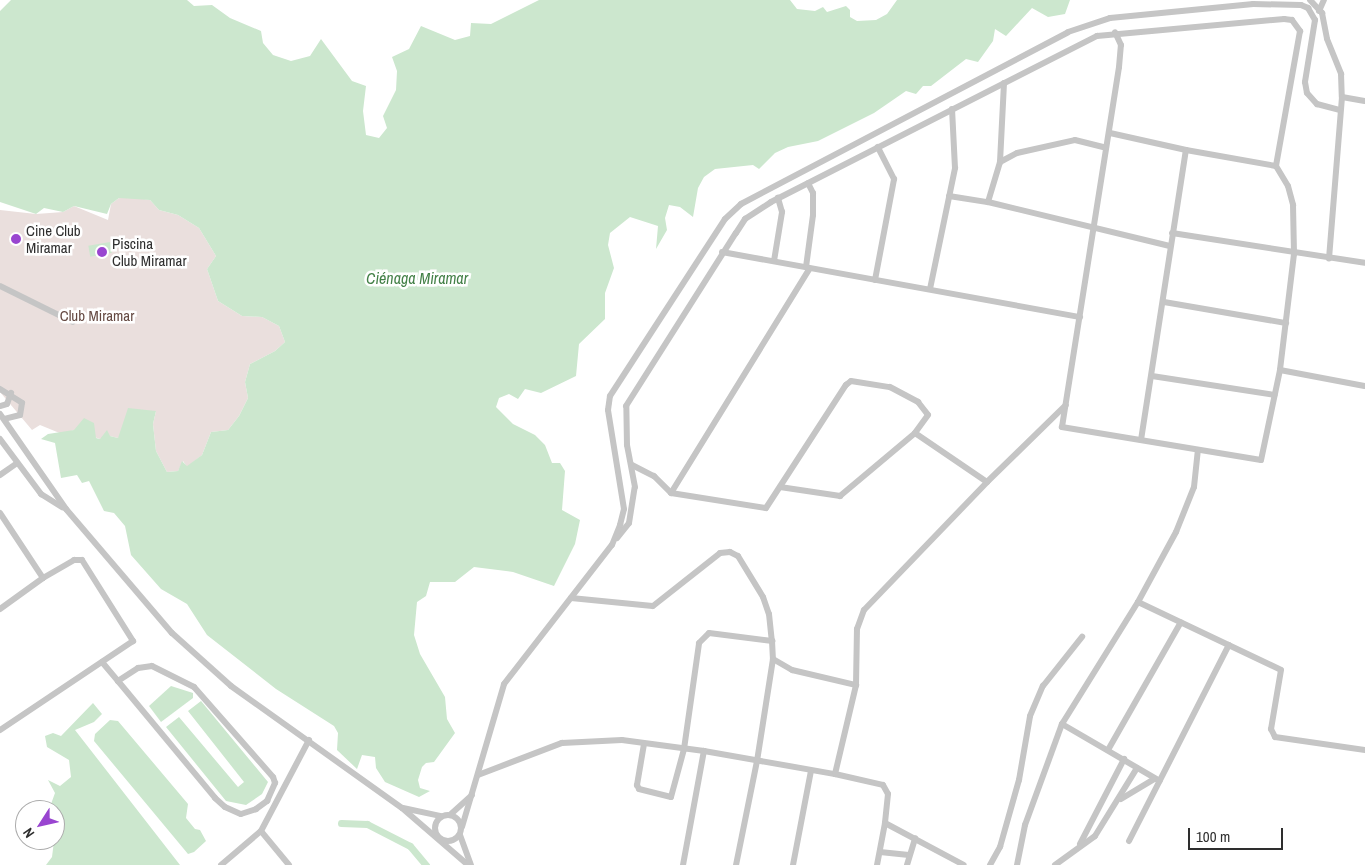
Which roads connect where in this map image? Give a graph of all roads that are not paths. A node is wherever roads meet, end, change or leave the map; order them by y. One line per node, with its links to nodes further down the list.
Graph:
1 (1262, 0): 4 (street)
2 (1310, 0): 5 (street)
3 (1324, 0): 5 (street)
4 (1253, 4): 6 (street); 60 (street)
5 (1317, 5): 6 (street); 9 (street)
6 (1314, 17): 12 (street)
7 (1115, 32): 8 (street); 13 (street); 18 (street)
8 (1004, 83): 11 (street); 17 (street)
9 (1342, 96): 10 (street); 12 (street)
10 (1365, 101)
11 (952, 109): 14 (street); 20 (street)
12 (1339, 110): 28 (street)
13 (1110, 133): 15 (street); 16 (street)
14 (878, 147): 19 (street); 32 (street)
15 (1106, 148): 17 (street); 23 (street)
16 (1186, 150): 18 (street); 24 (street)
17 (1000, 162): 22 (street)
18 (1276, 166): 27 (street)
19 (808, 183): 21 (street); 31 (street)
20 (949, 196): 22 (street); 34 (street)
21 (778, 198): 26 (street); 29 (street)
22 (988, 202): 23 (street)
23 (1094, 228): 25 (street); 36 (street)
24 (1172, 233): 25 (street); 27 (street)
25 (1170, 246): 35 (street)
26 (722, 252): 29 (street); 53 (street)
27 (1294, 254): 28 (street); 38 (street)
28 (1329, 258): 30 (street)
29 (774, 262): 31 (street)
30 (1365, 263)
31 (808, 268): 32 (street); 57 (street)
32 (875, 280): 34 (street)
33 (0, 286): 37 (street)
34 (930, 290): 36 (street)
35 (1164, 302): 38 (street); 40 (street)
36 (1080, 317): 46 (street)
37 (73, 322)
38 (1286, 323): 39 (street)
39 (1280, 370): 41 (street); 44 (street)
40 (1152, 376): 44 (street); 50 (street)
41 (1365, 386)
42 (0, 389): 43 (street)
43 (11, 393): 45 (street); 47 (street)
44 (1275, 395): 51 (street)
45 (0, 406)
46 (1066, 406): 50 (street); 55 (street)
47 (2, 417): 58 (street)
48 (915, 433): 55 (street); 56 (street); 56 (street)
49 (0, 439): 52 (street)
50 (1141, 440): 51 (street)
51 (1198, 450): 63 (street)
52 (16, 464): 54 (street); 58 (street)
53 (632, 464): 57 (street); 60 (street)
54 (0, 475)
55 (987, 482): 72 (street)
56 (780, 487): 57 (street)
57 (671, 493)
58 (66, 509): 75 (street)
59 (0, 514): 61 (street)
60 (612, 545): 62 (street)
61 (43, 578): 64 (street); 70 (street)
62 (571, 598): 67 (street); 85 (street)
63 (1138, 602): 65 (street); 73 (street)
64 (0, 609)
65 (1181, 622): 68 (street); 78 (street)
66 (1082, 638): 112 (street)
67 (772, 641): 69 (street); 77 (street)
68 (1229, 645): 79 (street); 87 (street)
69 (774, 659): 72 (street); 82 (street)
70 (102, 662): 71 (street); 74 (street)
71 (118, 681): 71 (street)
72 (856, 685): 86 (street)
73 (1062, 724): 78 (street); 113 (street)
74 (0, 730)
75 (309, 740): 90 (street); 95 (street)
76 (644, 744): 77 (street); 77 (street); 85 (street)
77 (684, 749): 80 (street)
78 (1108, 750): 81 (street)
79 (1365, 750)
80 (704, 751): 82 (street); 106 (street)
81 (1124, 759): 83 (street); 100 (street)
82 (757, 761): 84 (street); 107 (street)
83 (1137, 768): 87 (street); 89 (street)
84 (811, 771): 86 (street); 108 (street)
85 (478, 774): 88 (street)
86 (835, 774): 93 (street)
87 (1157, 780): 89 (street); 99 (street)
88 (473, 794): 91 (street); 94 (street)
89 (1120, 800): 100 (street)
90 (402, 808): 92 (street); 98 (street)
91 (451, 814): 92 (street); 94 (street)
92 (441, 816): 98 (street)
93 (885, 823): 97 (street); 101 (street)
94 (462, 827): 96 (street)
95 (261, 831): 103 (street); 104 (street)
96 (460, 835): 98 (street); 105 (street)
97 (915, 838): 102 (street); 111 (street)
98 (441, 839): 105 (street)
99 (1129, 841)
100 (1080, 844): 114 (street)
101 (880, 852): 102 (street); 109 (street)
102 (909, 855): 110 (street)
103 (221, 865)
104 (289, 865)
105 (469, 865)
106 (683, 865)
107 (736, 865)
108 (793, 865)
109 (877, 865)
110 (907, 865)
111 (964, 865)
112 (990, 865)
113 (1017, 865)
114 (1055, 865)

